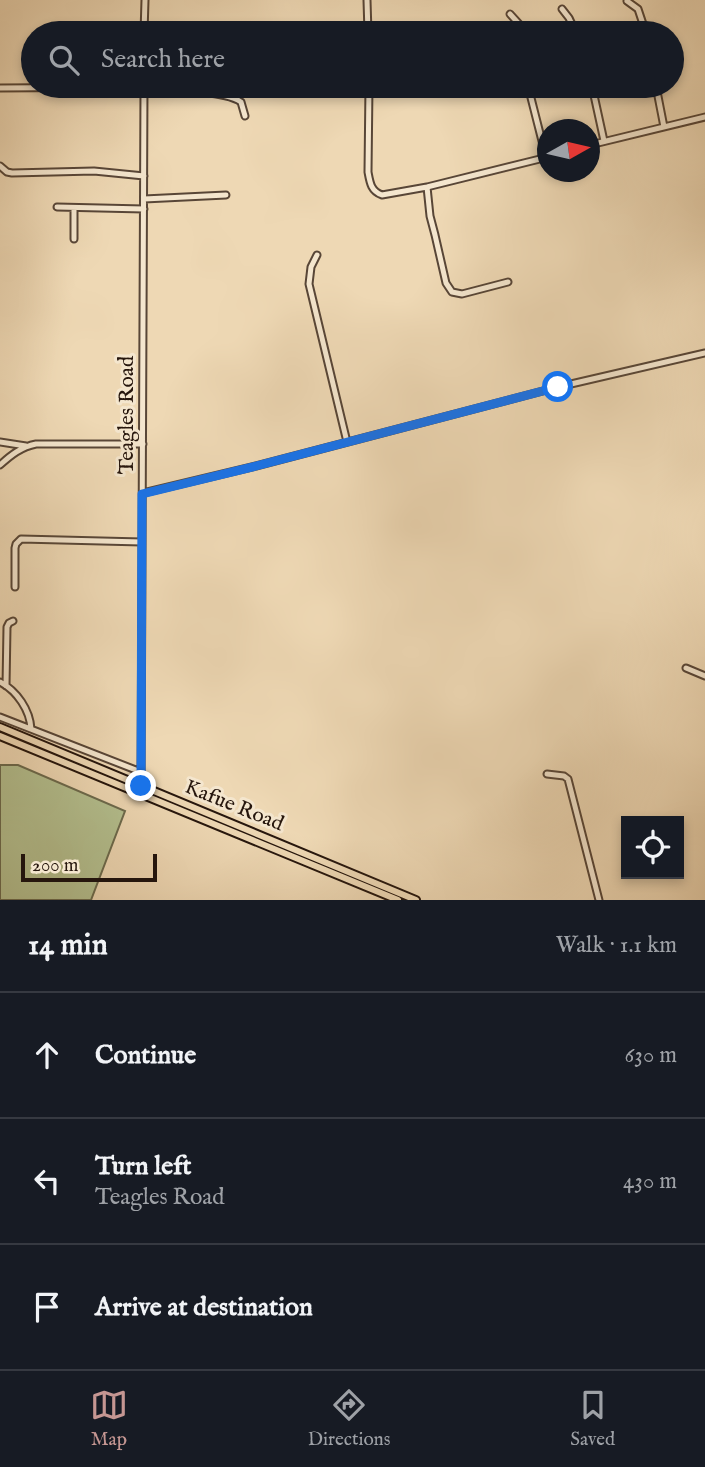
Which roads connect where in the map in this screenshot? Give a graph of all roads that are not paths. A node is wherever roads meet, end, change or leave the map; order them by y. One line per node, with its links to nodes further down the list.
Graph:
1 (145, 0): 6 (street)
2 (367, 0): 7 (street)
3 (627, 1): 10 (street)
4 (562, 9): 9 (street)
5 (510, 14): 8 (street)
6 (144, 21)
7 (368, 21)
8 (517, 21)
9 (570, 21)
10 (642, 21)
11 (0, 88): 12 (street)
12 (21, 88)
13 (144, 98): 27 (street, Teagles Road)
14 (234, 98): 19 (street)
15 (369, 98): 28 (street)
16 (531, 98): 21 (street)
17 (595, 98): 23 (street)
18 (658, 98): 22 (street)
19 (245, 116)
20 (705, 117): 22 (street)
21 (537, 120)
22 (664, 127): 23 (street)
23 (604, 141): 24 (street)
24 (600, 142)
25 (537, 160): 28 (street)
26 (0, 166): 27 (street)
27 (144, 176): 30 (street, Teagles Road)
28 (427, 187): 36 (street)
29 (226, 195): 30 (street)
30 (144, 199): 33 (street, Teagles Road)
31 (57, 207): 32 (street)
32 (74, 208): 33 (street); 34 (street)
33 (144, 209): 40 (street, Teagles Road)
34 (74, 239)
35 (317, 255): 39 (street)
36 (508, 282)
37 (705, 353): 39 (street)
38 (0, 442): 41 (street)
39 (348, 442): 43 (street)
40 (143, 444): 41 (street); 43 (street, Teagles Road)
41 (26, 446): 42 (street)
42 (0, 465)
43 (142, 494): 44 (street, Teagles Road)
44 (142, 542): 45 (street); 54 (street, Teagles Road)
45 (15, 587)
46 (13, 621): 49 (street)
47 (686, 668): 48 (street)
48 (705, 676)
49 (3, 684): 52 (street)
50 (0, 717): 52 (street)
51 (0, 727): 56 (main road, Kafue Road)
52 (31, 729): 54 (street)
53 (0, 736): 57 (main road, Kafue Road)
54 (141, 772): 56 (street, Teagles Road)
55 (547, 774): 59 (street)
56 (141, 786): 58 (main road, Kafue Road)
57 (398, 900)
58 (416, 900)
59 (599, 900)

